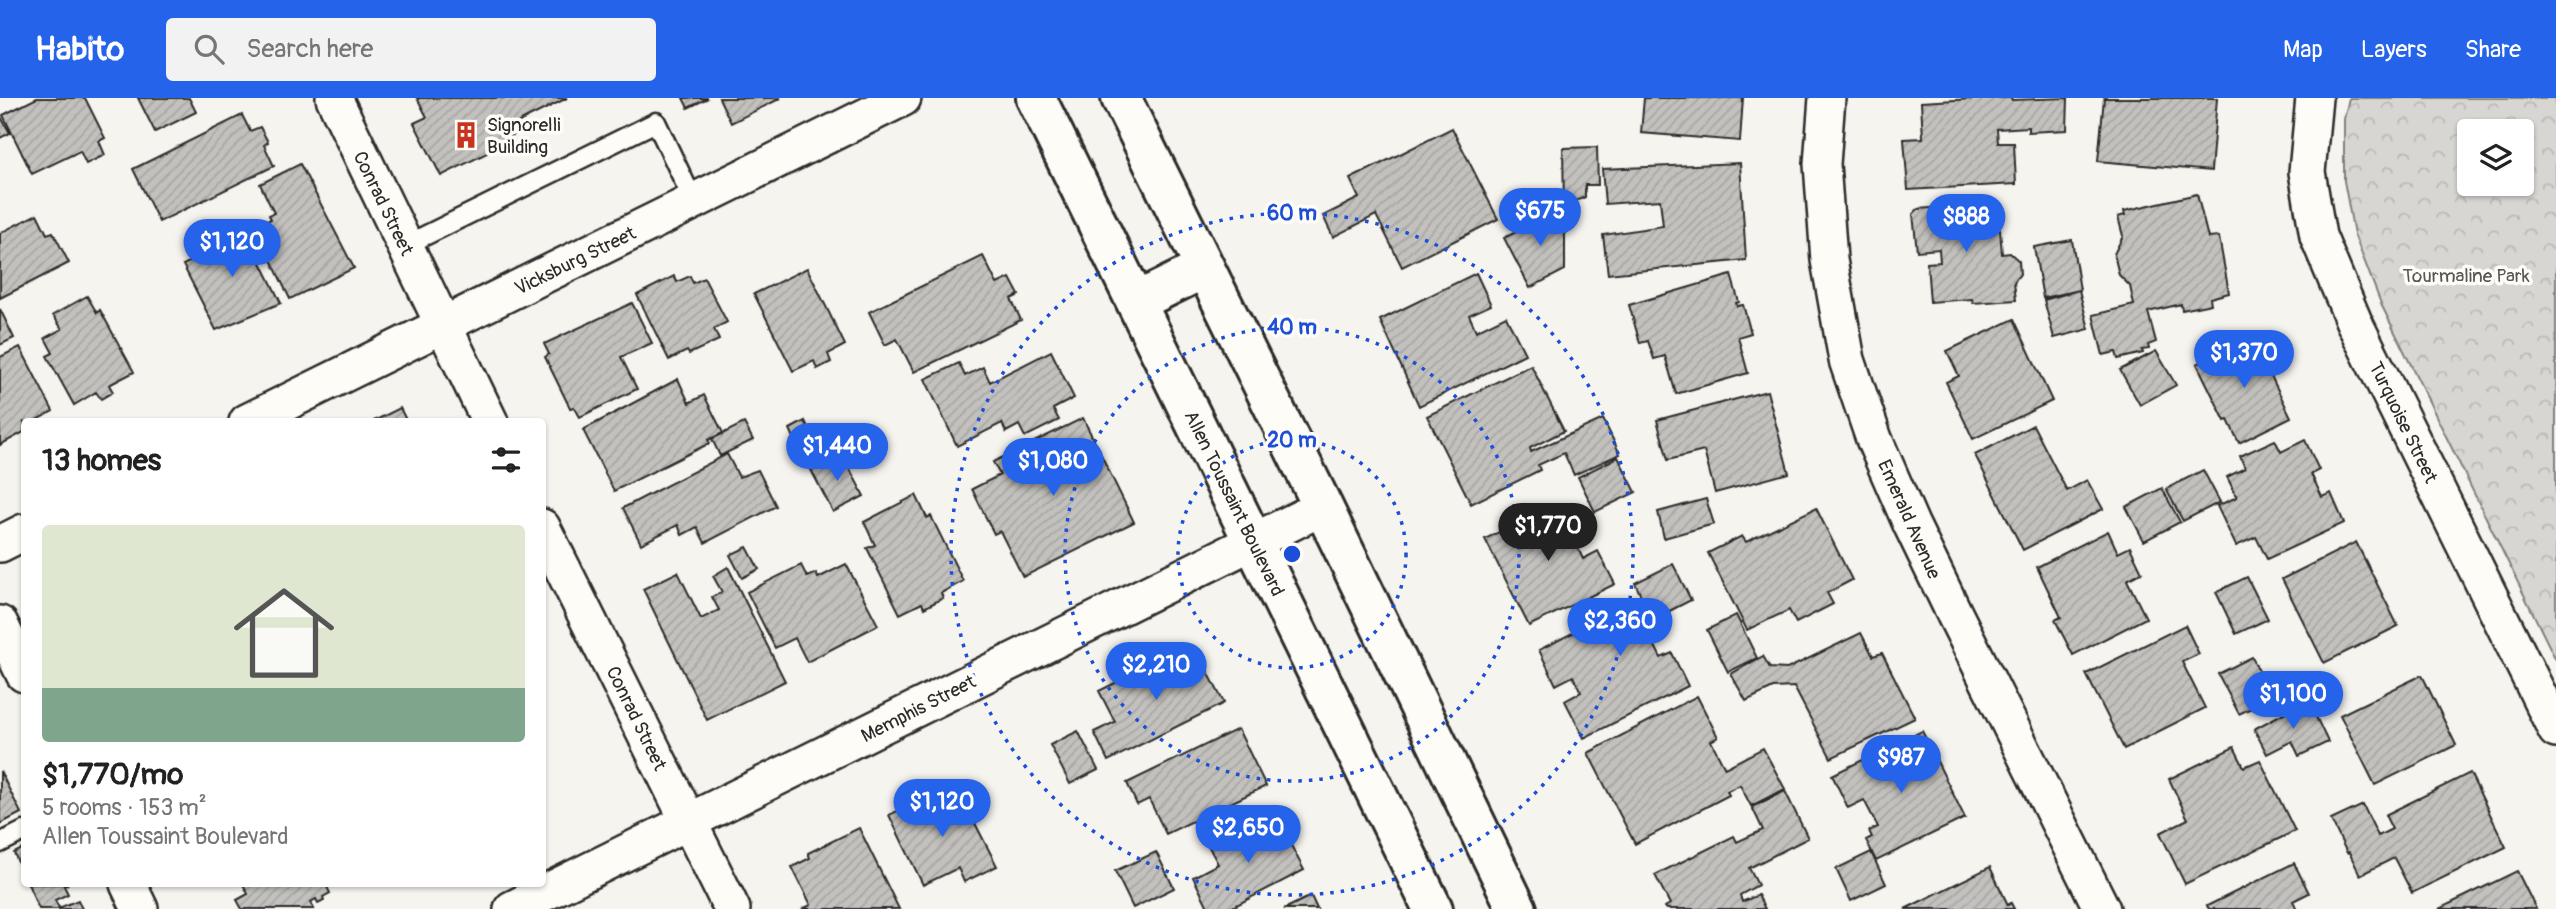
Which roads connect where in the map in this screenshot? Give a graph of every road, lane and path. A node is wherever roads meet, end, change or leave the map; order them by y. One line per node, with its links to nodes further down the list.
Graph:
1 (334, 98): 8 (street, Conrad Street)
2 (903, 98): 7 (street, Vicksburg Street)
3 (1036, 98): 10 (main road, Allen Toussaint Boulevard)
4 (1121, 98): 9 (main road)
5 (1827, 98): 31 (street, Emerald Avenue)
6 (2314, 98): 21 (street, Turquoise Street)
7 (694, 202): 8 (lane); 11 (street, Vicksburg Street)
8 (404, 246): 11 (street, Conrad Street)
9 (1205, 268): 10 (main road); 14 (main road)
10 (1136, 302): 17 (main road, Allen Toussaint Boulevard)
11 (442, 326): 12 (street, Vicksburg Street); 13 (street, Conrad Street)
12 (255, 418)
13 (488, 418)
14 (1323, 507): 17 (street, Memphis Street); 30 (main road)
15 (21, 534): 18 (street)
16 (546, 535): 22 (street, Conrad Street)
17 (1253, 542): 22 (street, Memphis Street); 29 (main road, Allen Toussaint Boulevard)
18 (0, 544)
19 (0, 624): 20 (street)
20 (21, 668)
21 (2556, 730)
22 (689, 822): 27 (street, Memphis Street); 28 (street, Conrad Street)
23 (21, 833): 24 (lane)
24 (0, 844)
25 (129, 887): 26 (street)
26 (140, 909)
27 (512, 909)
28 (732, 909)
29 (1433, 909)
30 (1517, 909)
31 (2102, 909)

